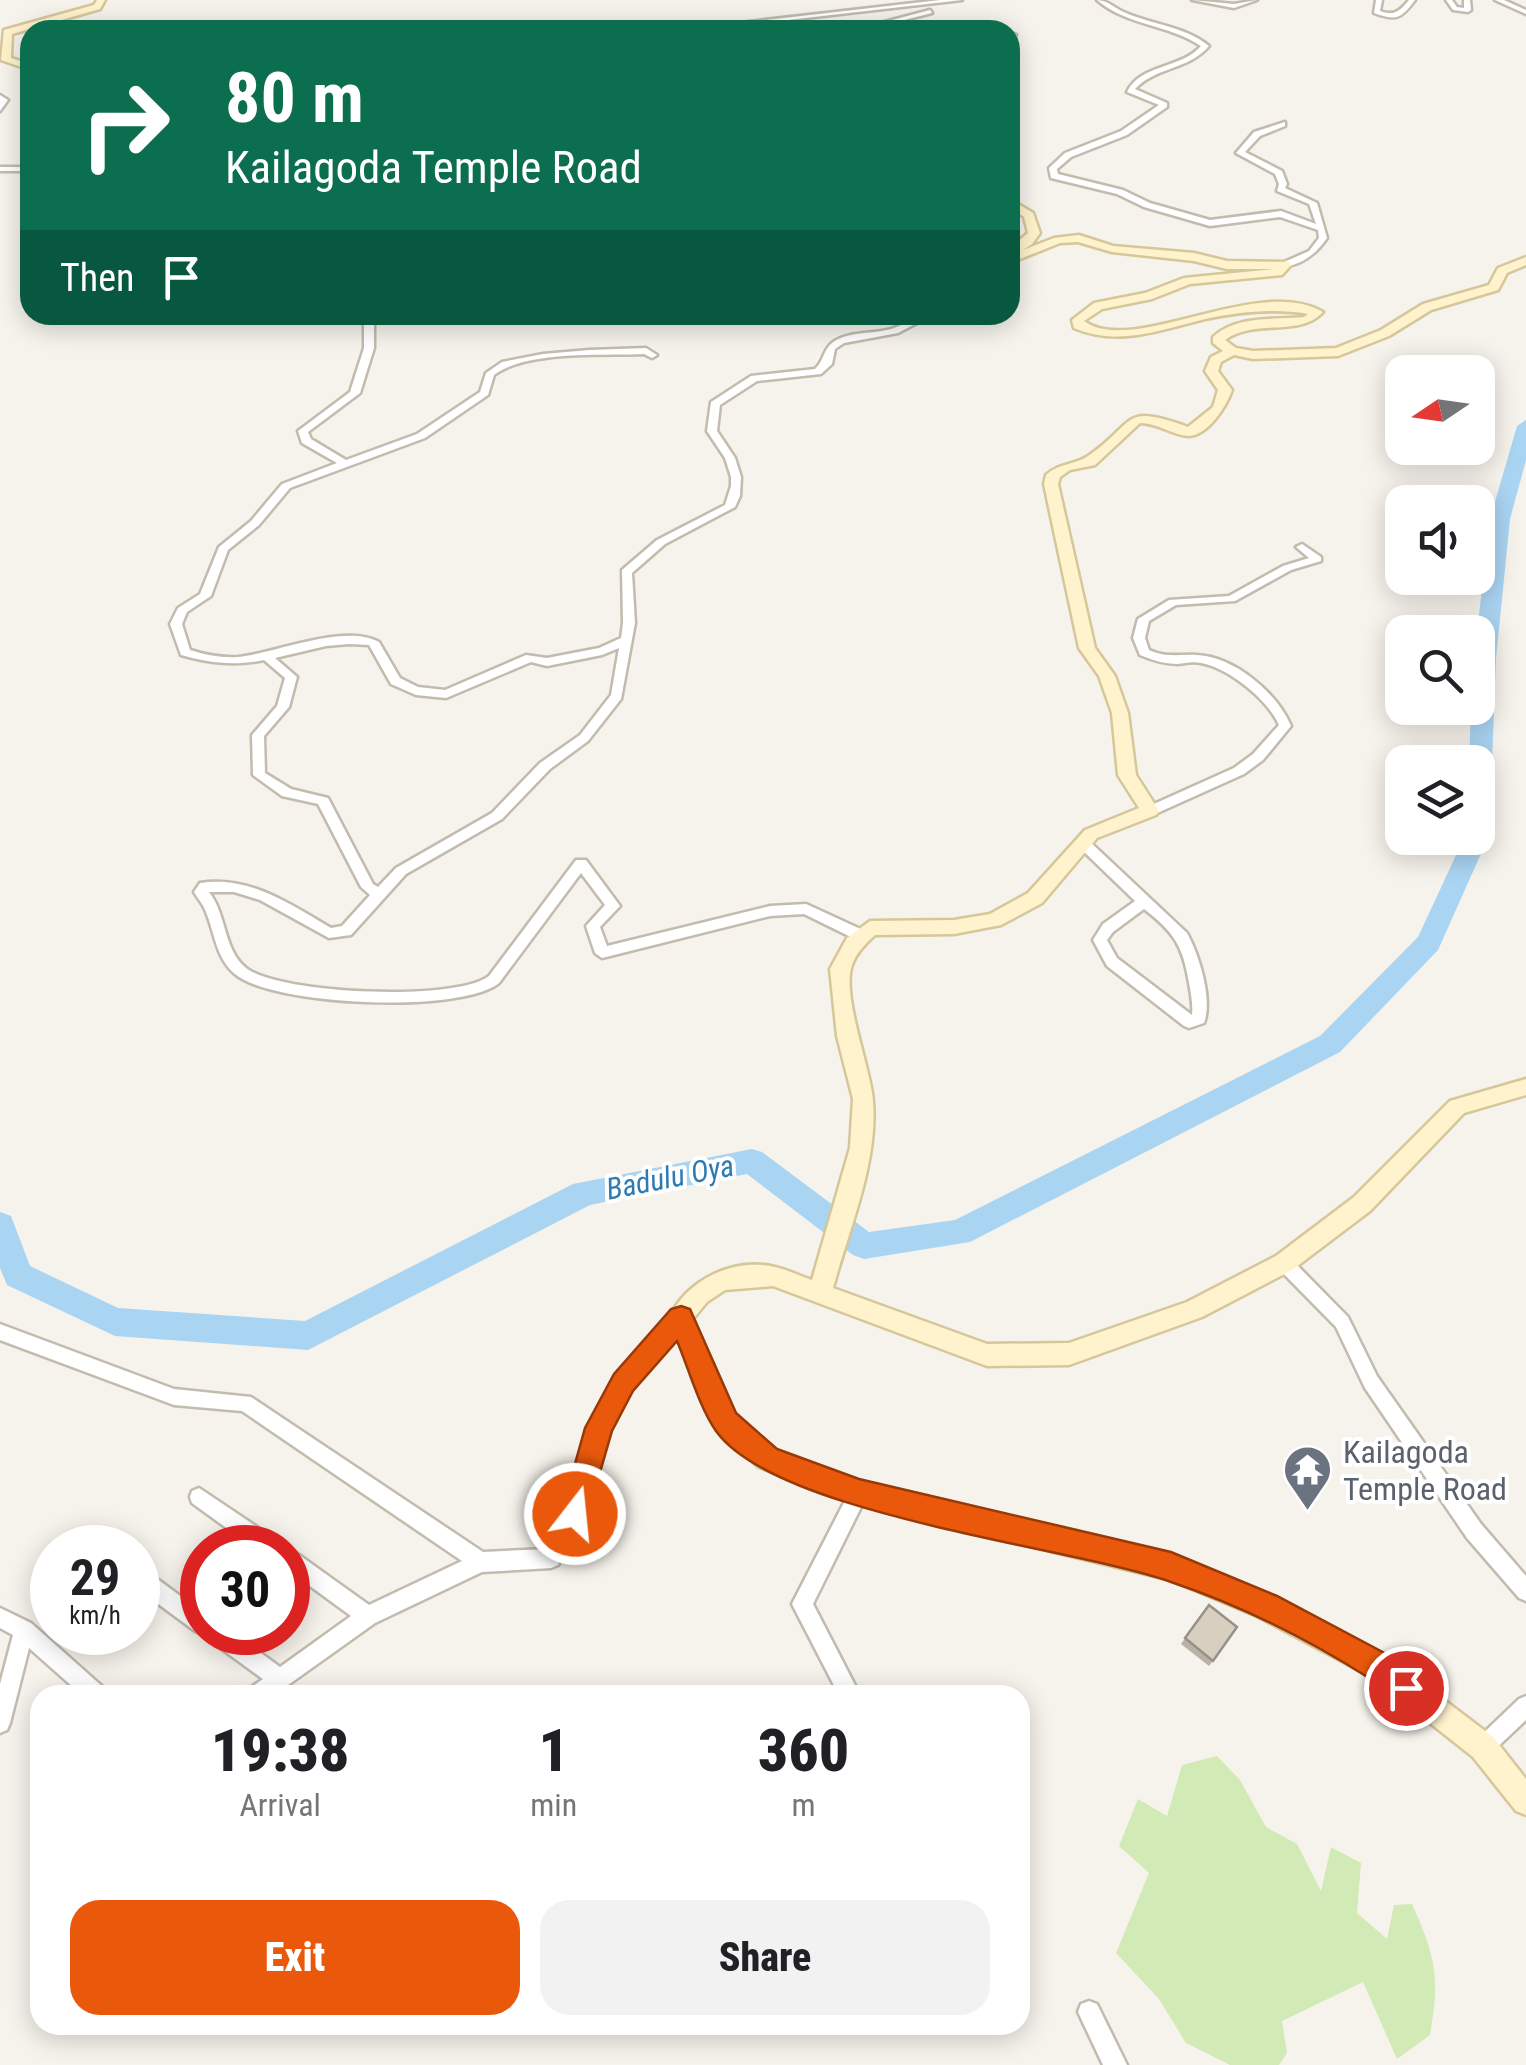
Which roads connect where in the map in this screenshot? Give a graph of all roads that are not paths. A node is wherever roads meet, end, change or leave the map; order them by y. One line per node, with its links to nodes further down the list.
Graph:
1 (101, 0): 12 (street)
2 (961, 0): 13 (street); 14 (street)
3 (1100, 0): 21 (street)
4 (1195, 0): 5 (street)
5 (1254, 0)
6 (1380, 0): 7 (street)
7 (1412, 0)
8 (1449, 0): 9 (street)
9 (1467, 0)
10 (1498, 0): 11 (street)
11 (1526, 12)
12 (51, 20)
13 (760, 20)
14 (897, 20)
15 (20, 29): 16 (street)
16 (20, 64)
17 (0, 97): 18 (street)
18 (0, 109)
19 (1282, 124): 21 (street)
20 (1020, 209): 22 (street)
21 (1322, 229): 25 (street)
22 (1020, 248)
23 (1020, 252): 25 (street)
24 (1526, 261): 28 (street)
25 (1285, 266): 28 (street)
26 (369, 325): 30 (street)
27 (907, 325): 32 (street)
28 (1232, 351): 34 (street)
29 (652, 355): 30 (street)
30 (344, 464): 33 (street)
31 (1302, 547): 34 (street)
32 (624, 641): 33 (street); 36 (street)
33 (266, 656): 36 (street)
34 (1150, 811): 35 (street)
35 (1084, 844): 37 (street); 38 (street)
36 (380, 895): 38 (street)
37 (1144, 902): 37 (street)
38 (862, 936): 41 (street)
39 (1526, 1087): 40 (street)
40 (1284, 1263): 41 (street); 49 (street)
41 (820, 1293): 42 (street)
42 (681, 1318): 44 (street); 47 (street)
43 (0, 1332): 47 (street)
44 (859, 1492): 57 (street); 60 (street)
45 (199, 1497): 46 (street)
46 (238, 1525)
47 (481, 1562): 50 (street)
48 (310, 1575): 50 (street)
49 (1526, 1591)
50 (368, 1616): 54 (street)
51 (0, 1618): 52 (street)
52 (24, 1630): 55 (street); 59 (street)
53 (247, 1655): 54 (street)
54 (280, 1679): 56 (street)
55 (87, 1685)
56 (272, 1685)
57 (845, 1685)
58 (1526, 1706): 60 (street)
59 (0, 1723)
60 (1483, 1747): 61 (street)
61 (1526, 1801)
62 (1089, 2012): 63 (street)
63 (1115, 2065)

